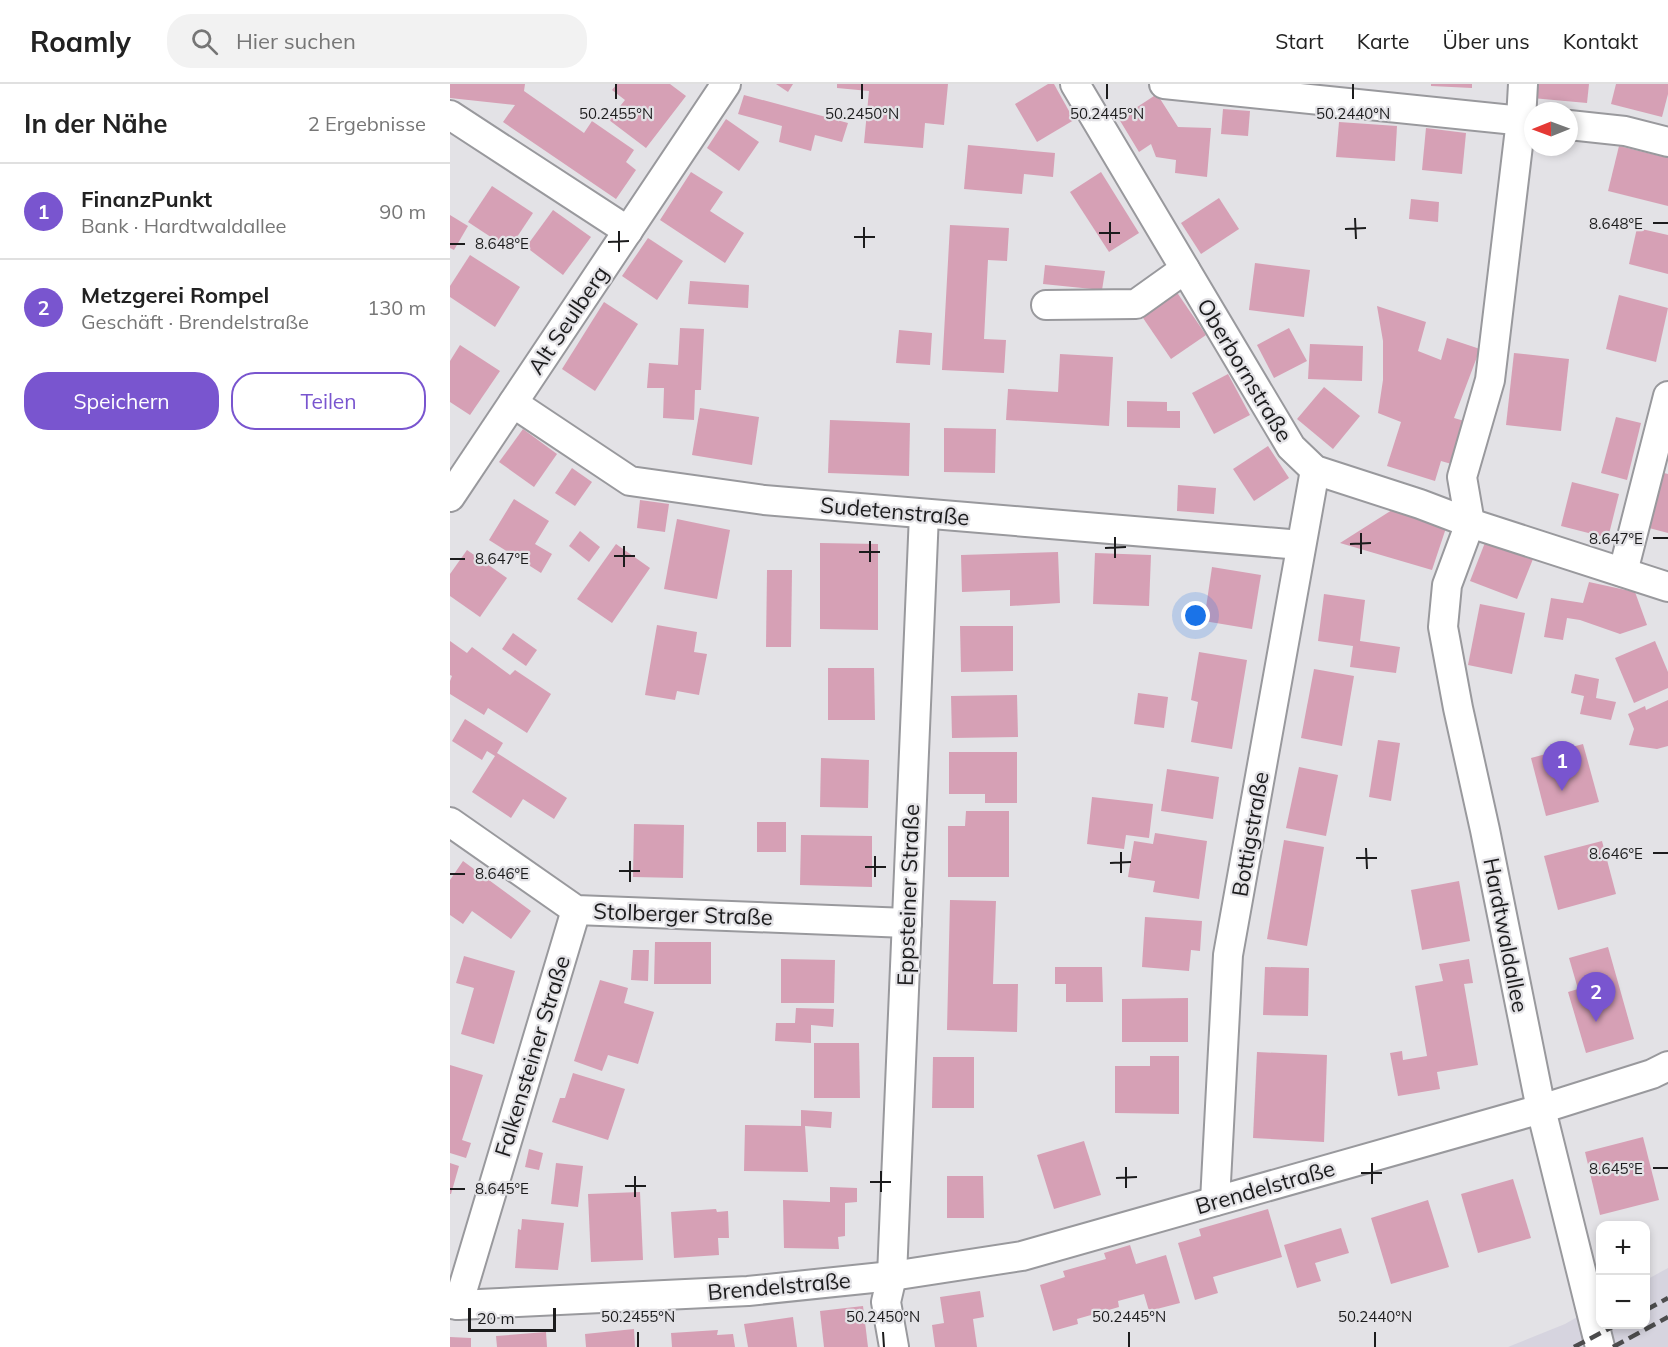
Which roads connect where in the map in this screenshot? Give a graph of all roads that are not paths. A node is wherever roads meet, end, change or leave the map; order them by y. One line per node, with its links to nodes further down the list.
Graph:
1 (726, 84): 11 (street, Alt Seulberg)
2 (1075, 84): 12 (street, Oberbornstraße)
3 (1164, 84): 7 (street)
4 (1523, 84): 5 (street)
5 (1525, 102)
6 (450, 115): 11 (street)
7 (1524, 121)
8 (1578, 126): 10 (street)
9 (1524, 142): 19 (street)
10 (1668, 142)
11 (628, 231): 15 (street, Alt Seulberg)
12 (1185, 269): 13 (street); 16 (street, Oberbornstraße)
13 (1046, 305)
14 (1668, 396): 21 (street)
15 (513, 403): 17 (street, Alt Seulberg); 18 (street, Sudetenstraße)
16 (1315, 470): 19 (street, Oberbornstraße); 20 (street, Bottigstraße)
17 (450, 496)
18 (924, 514): 20 (street, Sudetenstraße); 25 (street, Eppsteiner Straße)
19 (1470, 523): 21 (street, Oberbornstraße); 27 (street, Hardtwaldallee)
20 (1301, 545): 28 (street, Bottigstraße)
21 (1623, 572): 22 (street, Oberbornstraße)
22 (1667, 593)
23 (450, 822): 24 (street, Stolberger Straße)
24 (576, 910): 25 (street, Stolberger Straße); 30 (street, Falkensteiner Straße)
25 (907, 923): 29 (street, Eppsteiner Straße)
26 (1668, 1066): 27 (street, Brendelstraße)
27 (1541, 1109): 28 (street, Brendelstraße); 32 (street, Hardtwaldallee)
28 (1215, 1202): 29 (street, Brendelstraße)
29 (892, 1276): 30 (street, Brendelstraße); 31 (street)
30 (454, 1305)
31 (894, 1347)
32 (1600, 1347)

